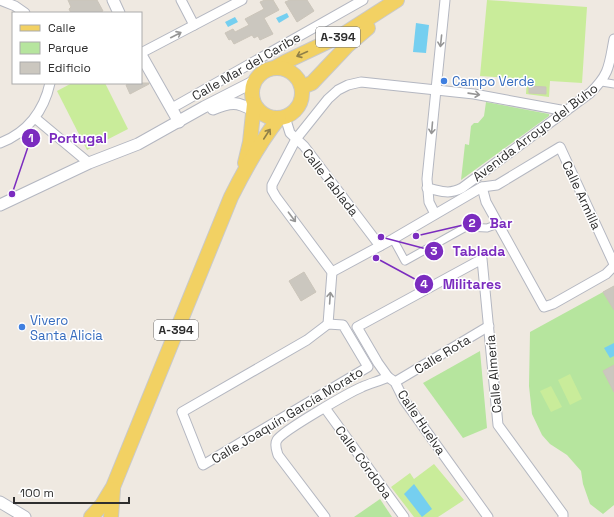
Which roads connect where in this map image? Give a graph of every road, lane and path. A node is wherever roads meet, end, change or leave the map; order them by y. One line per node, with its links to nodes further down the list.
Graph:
1 (0, 0): 9 (street)
2 (113, 0): 10 (street)
3 (181, 0): 11 (street)
4 (242, 0): 11 (street)
5 (363, 0): 23 (street, Calle Mar del Caribe)
6 (397, 0): 16 (main road, A-394, one-way to 16)
7 (405, 0): 21 (main road, A-394)
8 (445, 0): 22 (street, one-way to 22)
9 (24, 12)
10 (119, 12)
11 (194, 25): 14 (street, one-way to 11)
12 (614, 40): 13 (street, Avenida Arroyo del Búho)
13 (613, 50): 18 (street, Avenida Arroyo del Búho)
14 (142, 53)
15 (142, 56): 23 (street)
16 (276, 67): 17 (main road, A-394); 21 (main road)
17 (254, 81): 24 (main road, A-394); 28 (street)
18 (602, 82): 20 (street); 25 (street, Avenida Arroyo del Búho)
19 (50, 84): 27 (street)
20 (614, 84)
21 (302, 88): 26 (main road, A-394)
22 (435, 90): 25 (street, one-way to 25); 29 (street); 34 (street, one-way to 34)
23 (172, 108): 28 (street)
24 (255, 108): 26 (main road); 28 (street); 32 (main road, A-394)
25 (566, 111): 34 (street, Avenida Arroyo del Búho)
26 (282, 117): 29 (street, Calle Tablada); 32 (main road, A-394, one-way to 26)
27 (35, 118): 30 (street); 31 (street)
28 (182, 121): 31 (street)
29 (296, 139): 39 (street, Calle Tablada); 41 (street, one-way to 41)
30 (0, 143)
31 (89, 163): 35 (street)
32 (242, 175): 47 (main road, A-394)
33 (482, 187): 36 (street); 37 (street); 40 (street, Calle Armilla)
34 (427, 188): 36 (street)
35 (0, 204)
36 (435, 214): 38 (street)
37 (498, 224): 38 (street); 40 (street)
38 (393, 239): 39 (street)
39 (380, 246): 41 (street)
40 (614, 265)
41 (332, 272): 42 (street, one-way to 41)
42 (328, 324): 42 (street, Calle Joaquín García Morato)
43 (489, 326): 44 (street, Calle Almería); 45 (street, Calle Rota); 55 (street, Calle Almería)
44 (357, 327): 45 (street, Calle Huelva)
45 (392, 380): 46 (street, Calle Rota); 54 (street, Calle Huelva)
46 (325, 408): 52 (street, Calle Rota); 53 (street, Calle Córdoba)
47 (113, 487): 50 (main road, A-394); 51 (main road, A-394)
48 (0, 502): 49 (street)
49 (20, 516)
50 (91, 517)
51 (111, 517)
52 (325, 517)
53 (404, 517)
54 (488, 517)
55 (563, 517)

